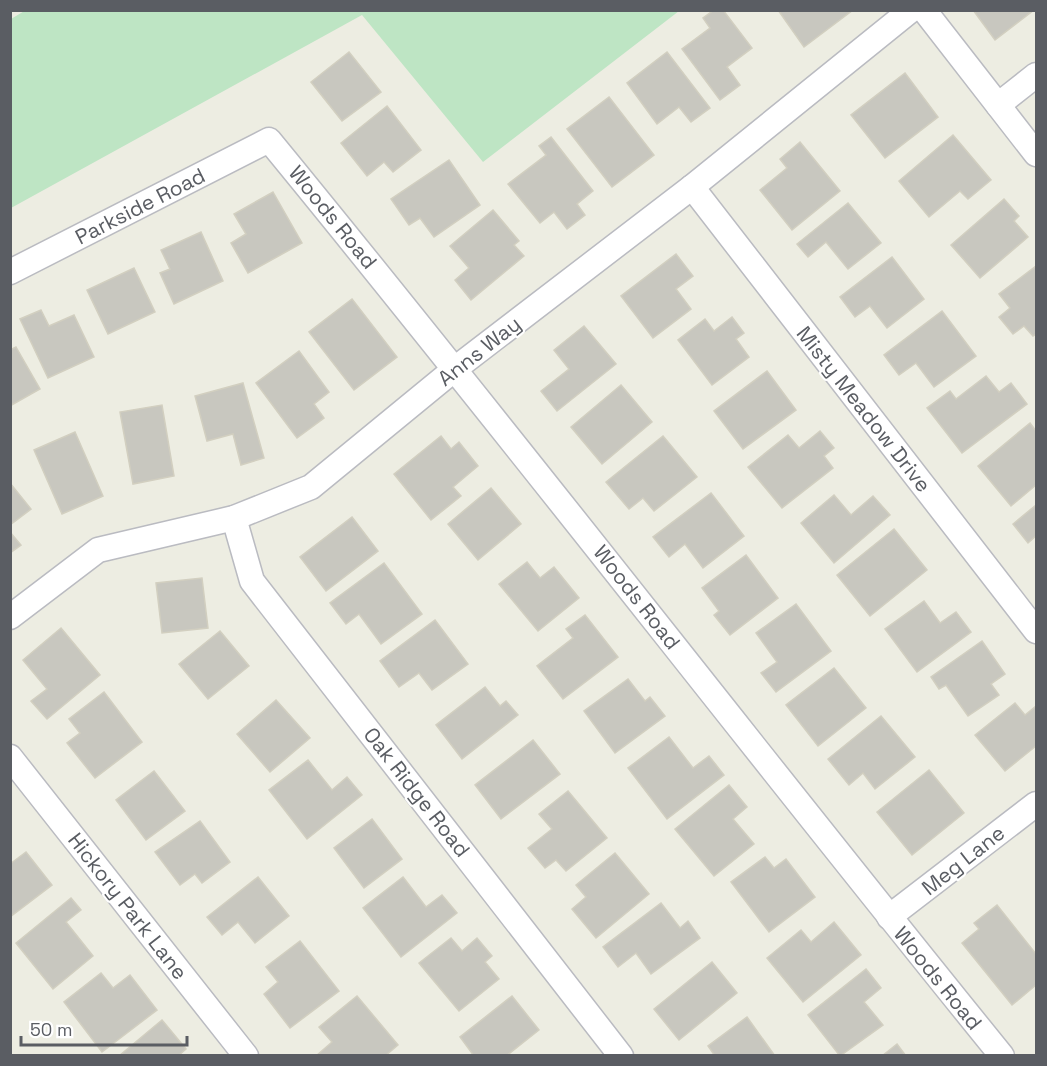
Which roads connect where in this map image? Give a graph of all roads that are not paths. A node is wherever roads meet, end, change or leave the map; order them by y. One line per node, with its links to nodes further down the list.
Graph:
1 (910, 10): 7 (street, Anns Way)
2 (924, 10): 4 (street)
3 (1036, 75): 4 (street)
4 (998, 105): 6 (street)
5 (269, 140): 8 (street, Parkside Road); 9 (street, Woods Road)
6 (1036, 154)
7 (692, 187): 9 (street, Anns Way); 12 (street, Misty Meadow Drive)
8 (10, 272)
9 (456, 368): 10 (street, Anns Way); 15 (street, Woods Road)
10 (234, 518): 11 (street, Anns Way); 17 (street, Oak Ridge Road)
11 (10, 617)
12 (1036, 631)
13 (10, 757): 16 (street, Hickory Park Lane)
14 (1036, 804): 15 (street, Meg Lane)
15 (889, 917): 18 (street, Woods Road)
16 (246, 1056)
17 (621, 1056)
18 (1002, 1056)

